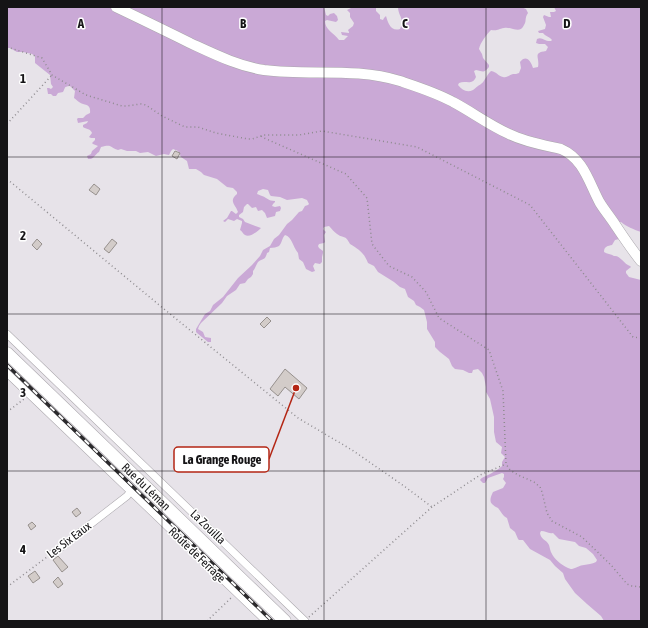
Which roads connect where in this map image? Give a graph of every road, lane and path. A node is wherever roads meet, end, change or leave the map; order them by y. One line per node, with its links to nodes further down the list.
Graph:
1 (116, 7): 7 (street)
2 (7, 47): 3 (path)
3 (52, 75): 4 (path); 5 (path)
4 (7, 124)
5 (261, 136): 9 (path); 14 (path)
6 (7, 179): 16 (path)
7 (641, 261)
8 (7, 334): 24 (street, La Zouilla)
9 (641, 338)
10 (7, 353): 23 (main road, Rue du Léman)
11 (7, 373): 12 (street, Route de Ferrage)
12 (28, 393): 13 (path); 15 (street, Route de Ferrage)
13 (7, 412)
14 (506, 464): 16 (path); 19 (path)
15 (130, 492): 17 (street, Les Six Eaux); 20 (street, Route de Ferrage)
16 (432, 508): 24 (path)
17 (52, 554): 18 (path, Les Six Eaux)
18 (7, 587)
19 (641, 587)
20 (236, 593): 21 (path); 22 (street, Route de Ferrage)
21 (207, 621)
22 (266, 621)
23 (285, 621)
24 (305, 621)

